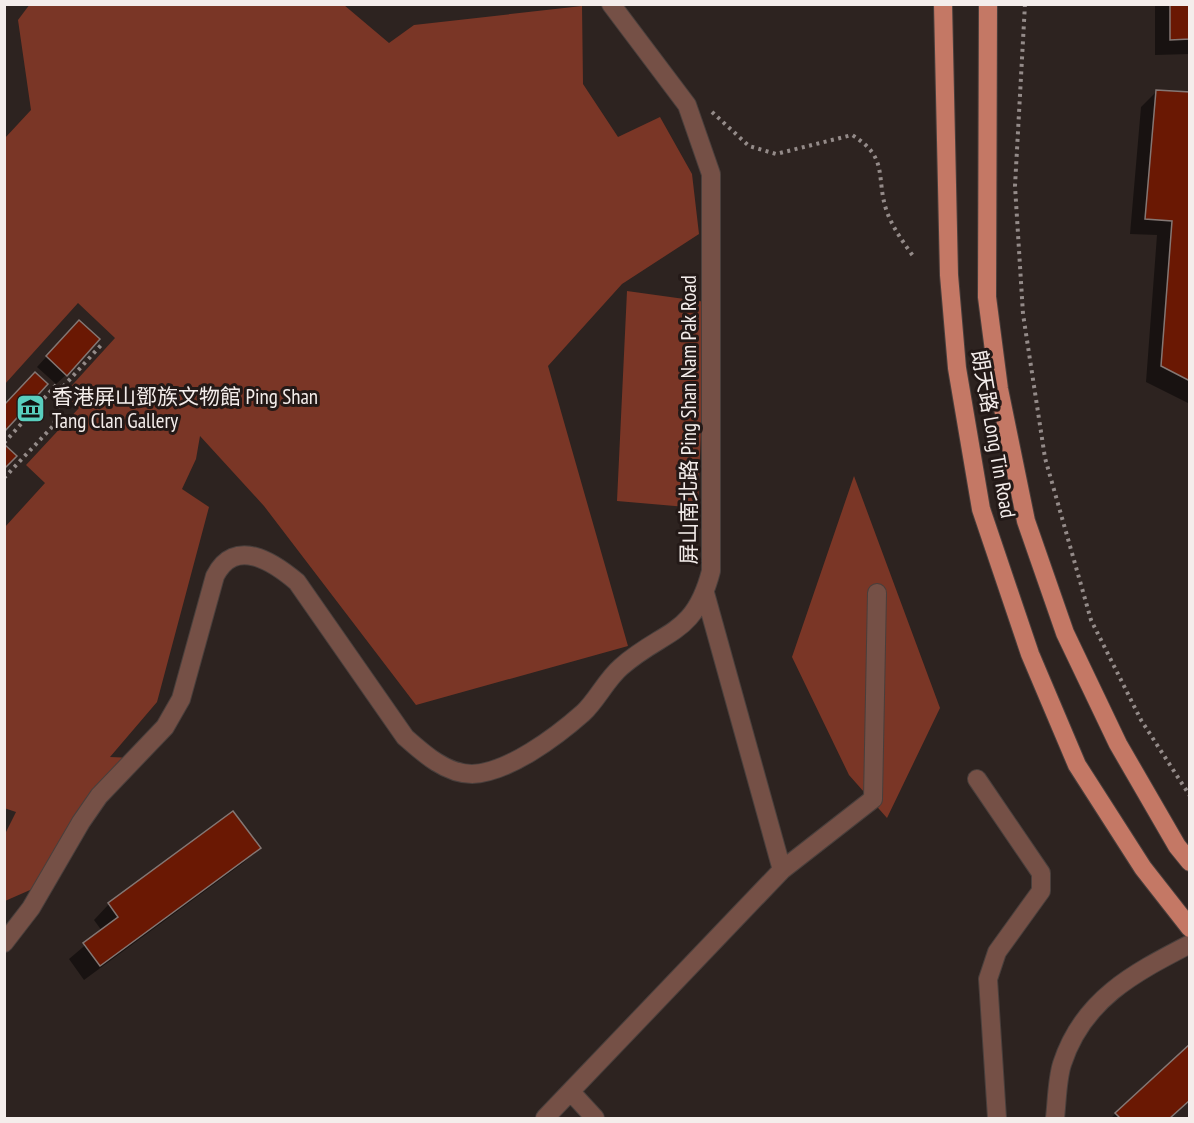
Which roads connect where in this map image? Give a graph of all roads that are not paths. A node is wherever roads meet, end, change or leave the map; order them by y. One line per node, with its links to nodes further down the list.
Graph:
1 (611, 4): 4 (street, 屏山南北路 Ping Shan Nam Pak Road)
2 (943, 4): 9 (main road, 朗天路 Long Tin Road)
3 (988, 4): 7 (main road, 朗天路 Long Tin Road)
4 (705, 593): 8 (street); 10 (street, 屏山南北路 Ping Shan Nam Pak Road)
5 (877, 593): 8 (street)
6 (977, 779): 15 (street)
7 (1190, 862)
8 (782, 870): 12 (street)
9 (1190, 928)
10 (4, 943)
11 (1190, 944): 16 (street)
12 (571, 1092): 13 (street); 14 (street)
13 (545, 1119)
14 (595, 1119)
15 (997, 1119)
16 (1055, 1119)

